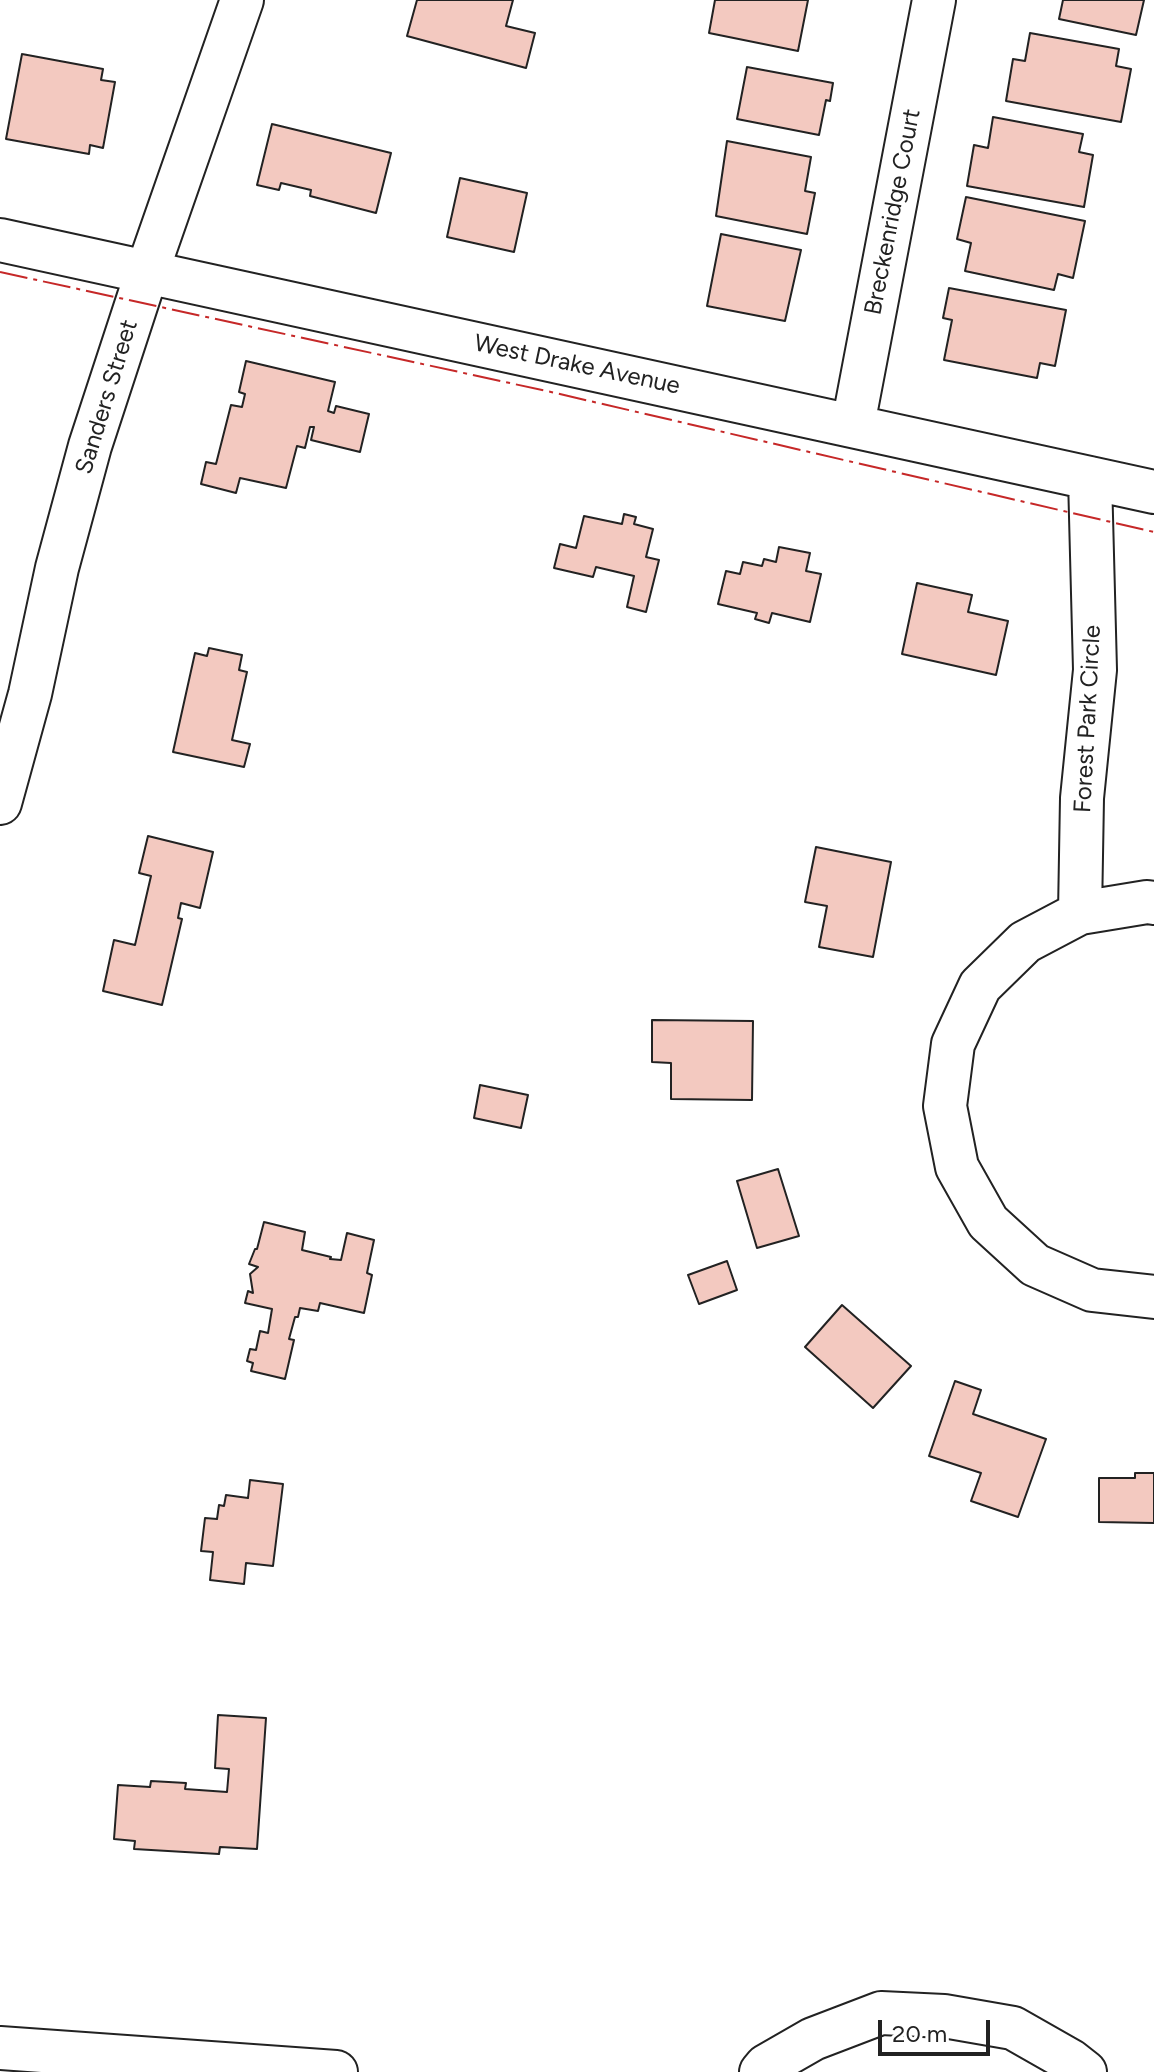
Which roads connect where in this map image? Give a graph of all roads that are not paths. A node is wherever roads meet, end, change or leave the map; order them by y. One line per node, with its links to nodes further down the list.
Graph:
1 (242, 0): 4 (street, Sanders Street)
2 (934, 0): 5 (street, Breckenridge Court)
3 (0, 240): 4 (street, West Drake Avenue)
4 (147, 272): 5 (street, West Drake Avenue); 8 (street, Sanders Street)
5 (853, 425): 6 (street, West Drake Avenue)
6 (1090, 478): 7 (street, West Drake Avenue); 10 (street, Forest Park Circle)
7 (1154, 492)
8 (0, 803)
9 (1154, 903): 10 (street)
10 (1080, 913): 11 (street)
11 (1154, 1297)
12 (0, 2048): 13 (street)
13 (336, 2072)
14 (761, 2072): 15 (street)
15 (1085, 2072)

